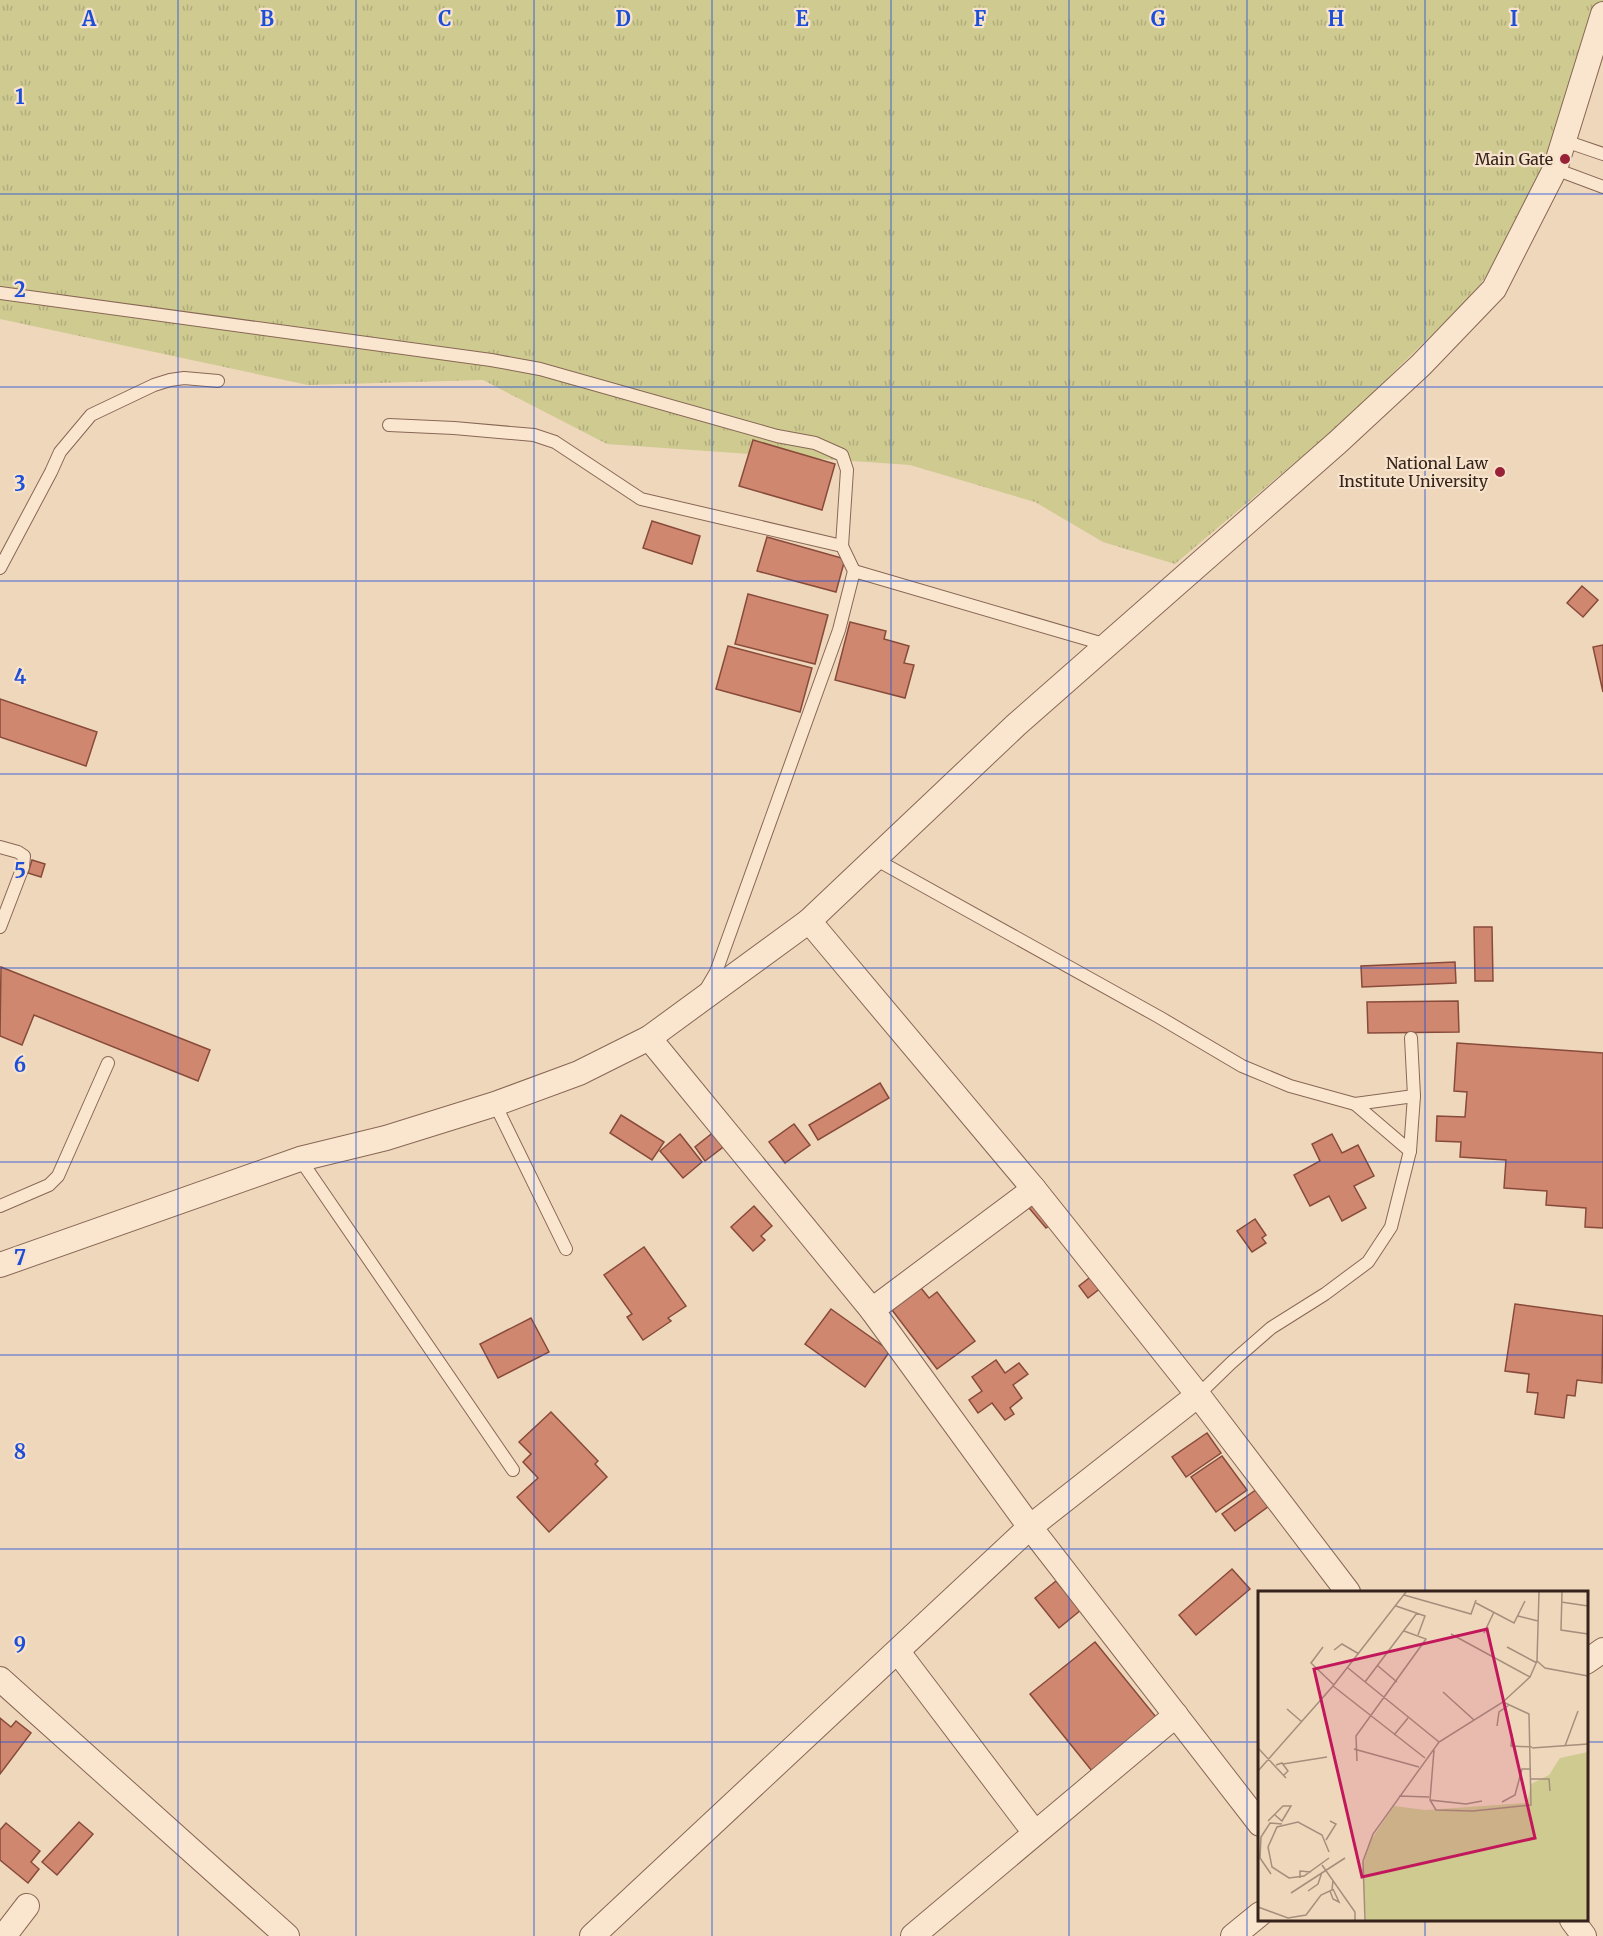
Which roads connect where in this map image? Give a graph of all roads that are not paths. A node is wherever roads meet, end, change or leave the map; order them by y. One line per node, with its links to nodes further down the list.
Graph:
1 (1603, 14): 2 (street)
2 (1565, 141): 3 (lane); 4 (street)
3 (1603, 154)
4 (1555, 169): 5 (lane); 12 (street)
5 (1603, 187)
6 (0, 293): 9 (lane)
7 (218, 381): 10 (lane)
8 (389, 425): 9 (lane)
9 (842, 546): 11 (lane)
10 (0, 568)
11 (854, 571): 12 (lane); 17 (lane)
12 (1107, 645): 14 (street)
13 (0, 847): 16 (lane)
14 (875, 859): 15 (street); 23 (lane)
15 (809, 921): 17 (street); 26 (street)
16 (0, 927)
17 (698, 1003): 18 (street)
18 (649, 1038): 22 (street); 30 (street)
19 (1411, 1038): 21 (lane)
20 (108, 1064): 27 (lane)
21 (1414, 1096): 23 (lane); 24 (lane)
22 (495, 1104): 25 (street); 28 (lane)
23 (1355, 1104): 24 (lane)
24 (1410, 1151): 31 (lane)
25 (300, 1159): 29 (street); 32 (lane)
26 (1034, 1189): 30 (street); 31 (street)
27 (0, 1206)
28 (566, 1249)
29 (1, 1263)
30 (872, 1311): 33 (street)
31 (1198, 1395): 33 (street); 34 (street)
32 (513, 1470)
33 (1030, 1527): 36 (street); 39 (street)
34 (1346, 1591)
35 (1603, 1650): 37 (street)
36 (898, 1652): 41 (street); 47 (street)
37 (1588, 1661)
38 (0, 1679): 46 (street)
39 (1176, 1715): 40 (street); 41 (street)
40 (1258, 1821)
41 (1035, 1833): 48 (street)
42 (27, 1906): 45 (street)
43 (1258, 1916): 49 (street)
44 (1573, 1921): 50 (street)
45 (4, 1936)
46 (287, 1936)
47 (592, 1936)
48 (913, 1936)
49 (1233, 1936)
50 (1584, 1936)

